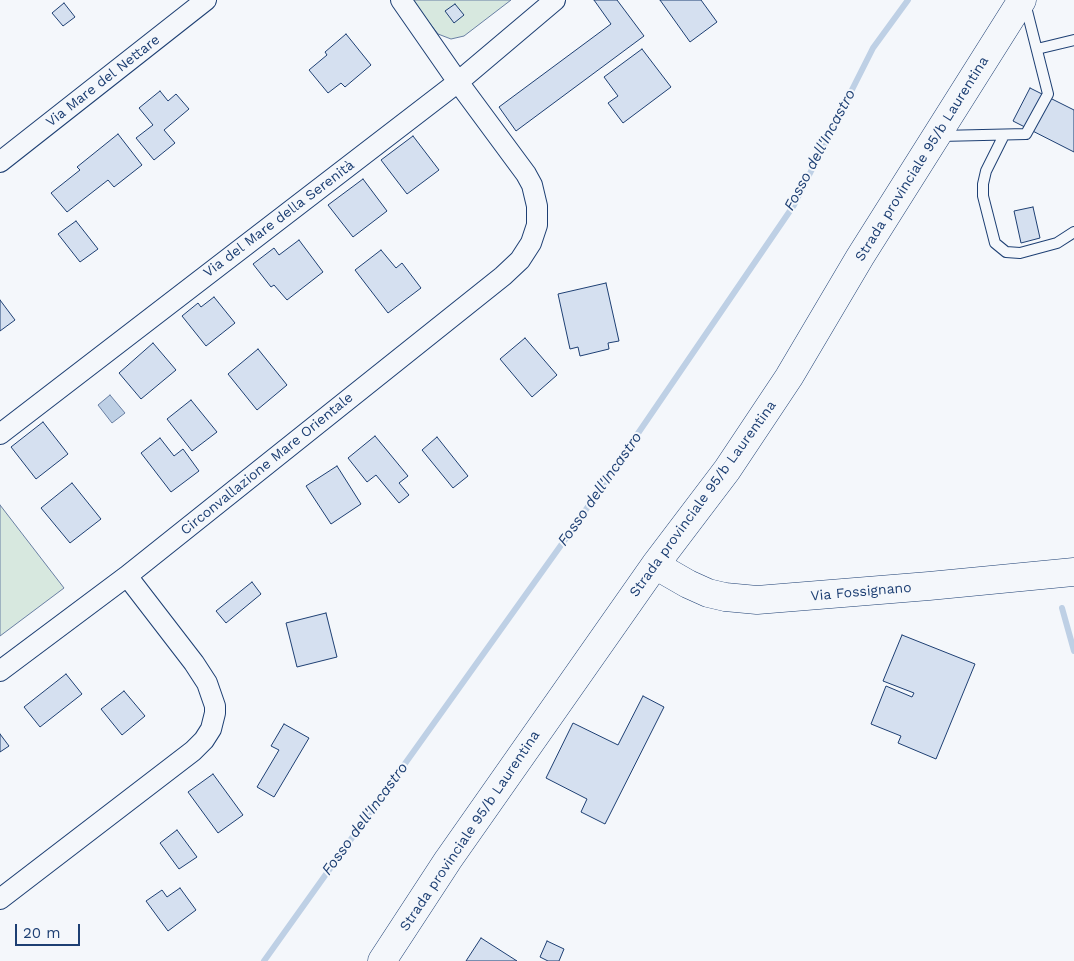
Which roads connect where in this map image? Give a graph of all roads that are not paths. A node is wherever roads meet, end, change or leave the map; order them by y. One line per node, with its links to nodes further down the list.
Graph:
1 (206, 0): 10 (street, Via Mare del Nettare)
2 (401, 0): 7 (street, Circonvallazione Mare Orientale)
3 (554, 0): 7 (street, Via del Mare della Serenità)
4 (1023, 0): 6 (lane); 9 (main road, Strada provinciale 95/b Laurentina)
5 (1074, 40): 6 (lane)
6 (1037, 49): 8 (lane)
7 (458, 82): 12 (street, Via del Mare della Serenità); 15 (street, Circonvallazione Mare Orientale)
8 (1004, 135): 9 (lane); 11 (lane)
9 (936, 136): 13 (main road, Strada provinciale 95/b Laurentina)
10 (0, 162)
11 (1074, 232)
12 (0, 434)
13 (655, 565): 14 (main road, Via Fossignano); 18 (main road, Strada provinciale 95/b Laurentina)
14 (1074, 572)
15 (127, 576): 16 (street, Circonvallazione Mare Orientale); 17 (street)
16 (0, 671)
17 (0, 899)
18 (382, 961)

